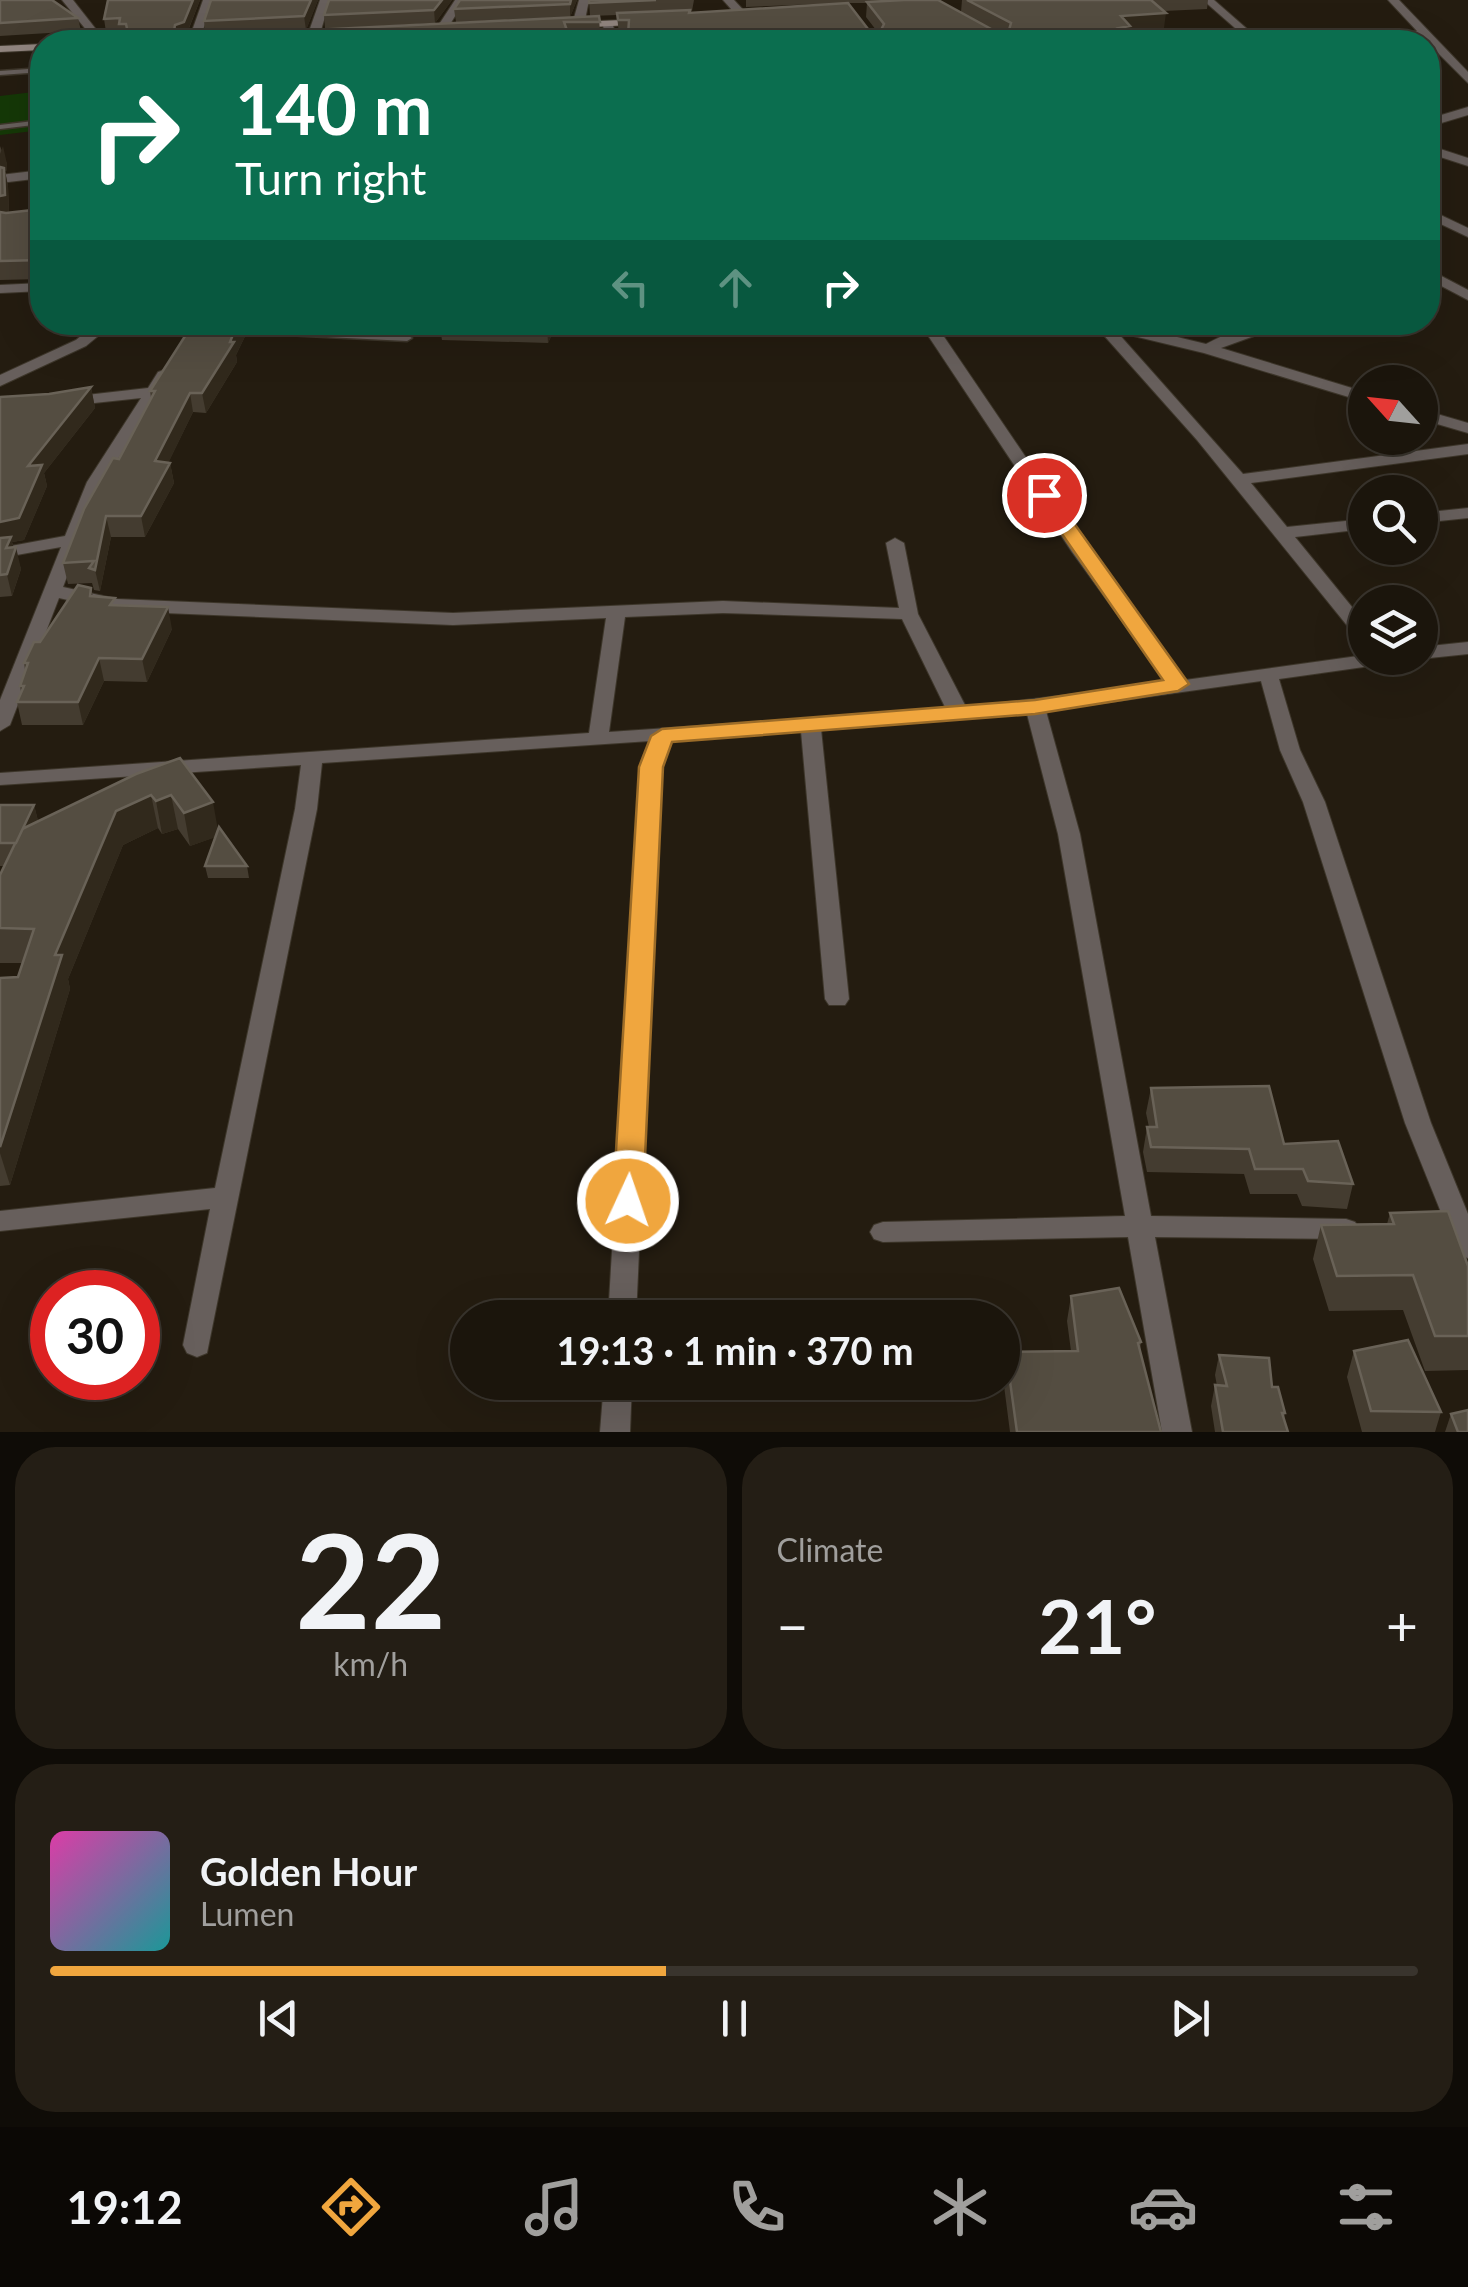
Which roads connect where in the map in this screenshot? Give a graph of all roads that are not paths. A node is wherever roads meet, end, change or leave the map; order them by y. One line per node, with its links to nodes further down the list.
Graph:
1 (68, 0): 16 (street)
2 (208, 0): 17 (street)
3 (325, 0): 18 (street)
4 (460, 0): 19 (street)
5 (584, 0): 14 (street)
6 (728, 0): 10 (street)
7 (1208, 0): 21 (street)
8 (1394, 0): 22 (street)
9 (763, 16): 10 (main road)
10 (744, 17): 11 (main road)
11 (727, 18)
12 (657, 21): 13 (main road)
13 (608, 24): 14 (main road); 20 (street)
14 (578, 25): 15 (main road)
15 (559, 26)
16 (92, 30)
17 (197, 30)
18 (315, 30)
19 (441, 30)
20 (609, 30)
21 (1243, 30)
22 (1423, 30)
23 (30, 48): 24 (main road)
24 (0, 49)
25 (1440, 49): 28 (street)
26 (30, 71): 27 (lane)
27 (0, 73)
28 (1468, 80)
29 (1468, 111): 30 (street)
30 (1440, 119)
31 (30, 123): 32 (lane)
32 (0, 127)
33 (1440, 153): 34 (street)
34 (1468, 162)
35 (30, 175): 36 (street)
36 (0, 178)
37 (1440, 219): 38 (street)
38 (1468, 233)
39 (1440, 280): 41 (street)
40 (30, 288): 42 (street)
41 (1452, 288): 43 (street); 44 (street)
42 (0, 289)
43 (1440, 290)
44 (1468, 296)
45 (91, 335): 54 (street)
46 (346, 335): 51 (lane)
47 (935, 335): 77 (street)
48 (1112, 335): 61 (street)
49 (1150, 335): 52 (street)
50 (1240, 335): 52 (street)
51 (407, 338)
52 (1208, 349): 56 (street)
53 (171, 364): 55 (street)
54 (0, 381)
55 (154, 392): 57 (street); 66 (street)
56 (1348, 392)
57 (46, 403)
58 (1438, 419): 59 (street)
59 (1468, 428)
60 (1468, 449): 61 (street)
61 (1240, 479): 65 (street)
62 (1468, 513): 63 (street)
63 (1438, 516)
64 (1348, 526): 65 (street)
65 (1281, 533): 72 (street)
66 (76, 539): 68 (street); 69 (street)
67 (894, 542): 71 (street)
68 (0, 553)
69 (51, 591): 70 (street); 80 (street)
70 (616, 611): 71 (street); 83 (street)
71 (909, 614): 79 (street)
72 (1348, 615)
73 (1468, 648): 74 (street)
74 (1438, 651)
75 (1348, 663): 76 (street)
76 (1268, 673): 77 (street); 93 (street)
77 (1178, 684): 78 (street)
78 (1035, 707): 79 (street); 89 (street)
79 (959, 714): 81 (street)
80 (0, 725)
81 (812, 726): 82 (street); 86 (street)
82 (662, 736): 83 (street); 94 (street)
83 (598, 739): 84 (street)
84 (312, 760): 85 (street); 87 (street)
85 (0, 779)
86 (837, 1000)
87 (226, 1198): 88 (street); 95 (street)
88 (0, 1221)
89 (1140, 1226): 90 (street); 92 (street); 98 (street)
90 (1367, 1229)
91 (1424, 1230): 93 (street)
92 (883, 1232)
93 (1465, 1239)
94 (623, 1300)
95 (197, 1345)
96 (617, 1400): 97 (street)
97 (615, 1432)
98 (1177, 1432)

